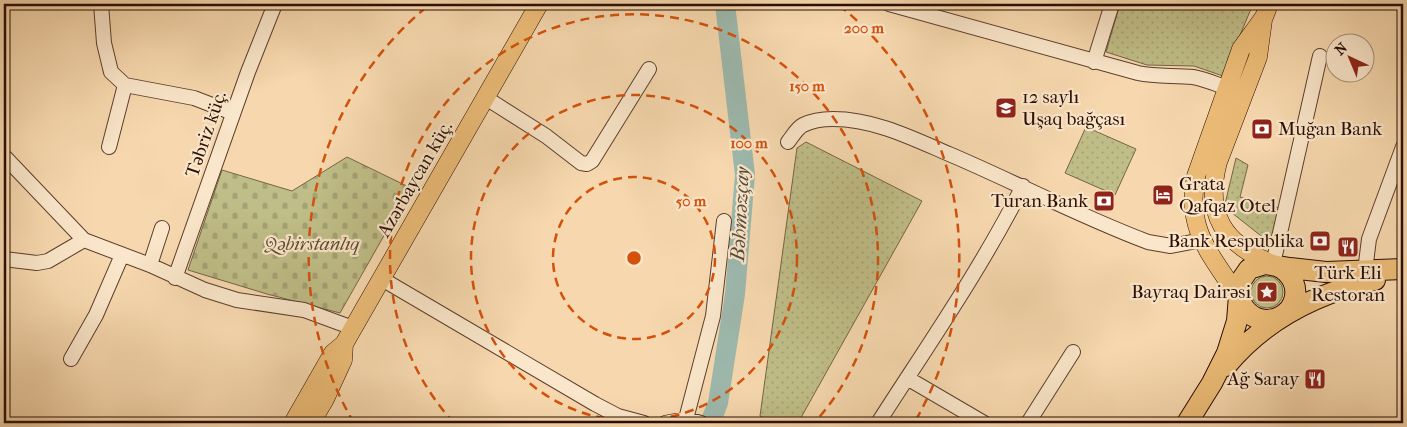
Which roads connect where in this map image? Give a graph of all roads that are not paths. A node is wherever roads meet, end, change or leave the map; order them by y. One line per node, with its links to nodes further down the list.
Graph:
1 (101, 4): 10 (street)
2 (275, 4): 13 (street, Təbriz küç.)
3 (539, 4): 12 (main road, Azərbaycan küç.)
4 (889, 4): 8 (street)
5 (1112, 4): 8 (street)
6 (1266, 10): 11 (main road); 25 (main road)
7 (1320, 56): 25 (street)
8 (1094, 62): 11 (street)
9 (649, 69): 12 (street)
10 (125, 85): 13 (street); 15 (street)
11 (1227, 88): 22 (main road)
12 (486, 98): 31 (main road, Azərbaycan küç.)
13 (233, 113): 30 (street, Təbriz küç.)
14 (788, 142): 18 (street)
15 (110, 147)
16 (1403, 147): 28 (street)
17 (4, 156): 21 (street)
18 (1023, 186): 22 (street); 38 (street)
19 (724, 221): 40 (street)
20 (162, 228): 26 (street)
21 (84, 240): 23 (street); 24 (street)
22 (1202, 240): 32 (main road)
23 (122, 256): 26 (street); 37 (street)
24 (4, 259)
25 (1273, 264): 28 (highway); 32 (highway); 33 (highway)
26 (150, 265): 30 (street)
27 (1403, 269): 28 (highway)
28 (1365, 271)
29 (1403, 274): 33 (highway)
30 (175, 278): 34 (street)
31 (382, 279): 34 (main road, Azərbaycan küç.); 43 (street)
32 (1239, 298): 33 (highway); 39 (highway)
33 (1284, 315): 39 (highway)
34 (353, 328): 35 (main road, Azərbaycan küç.)
35 (344, 344): 41 (main road, Azərbaycan küç.); 42 (main road)
36 (1073, 352): 47 (street)
37 (71, 358)
38 (907, 378): 45 (street); 46 (street)
39 (1212, 383): 48 (highway)
40 (693, 421): 44 (street)
41 (293, 423)
42 (312, 423)
43 (644, 423)
44 (665, 423)
45 (878, 423)
46 (984, 423)
47 (1028, 423)
48 (1187, 423)

